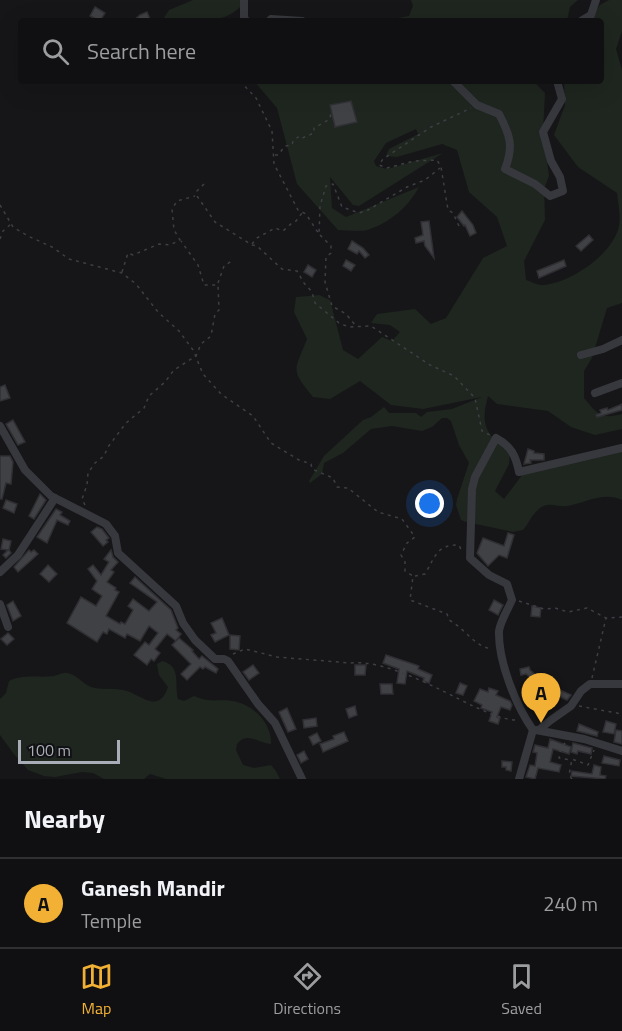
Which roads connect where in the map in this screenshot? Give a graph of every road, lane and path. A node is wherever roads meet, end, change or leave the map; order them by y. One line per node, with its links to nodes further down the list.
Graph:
1 (244, 0): 3 (street)
2 (596, 0): 4 (street)
3 (244, 18)
4 (586, 18)
5 (243, 84): 12 (path)
6 (330, 84): 9 (path)
7 (456, 84): 10 (street)
8 (558, 84): 10 (street)
9 (332, 87)
10 (477, 105): 13 (path)
11 (332, 112): 12 (path)
12 (274, 155): 17 (path)
13 (440, 168): 19 (path); 20 (path)
14 (204, 184): 15 (path)
15 (196, 196): 23 (path); 25 (path)
16 (0, 205): 18 (path)
17 (302, 212): 20 (path); 23 (path)
18 (12, 224): 21 (path); 25 (path)
19 (459, 226)
20 (319, 234): 27 (path)
21 (0, 239)
22 (181, 241): 26 (path)
23 (252, 245): 27 (path)
24 (233, 260): 26 (path)
25 (122, 273): 30 (path)
26 (218, 285): 30 (path)
27 (356, 327): 34 (path)
28 (622, 340): 29 (street)
29 (581, 355)
30 (196, 356): 37 (path); 40 (path)
31 (622, 384): 32 (street)
32 (595, 393)
33 (0, 426): 36 (street)
34 (496, 438): 35 (street); 38 (street)
35 (622, 448)
36 (55, 498): 39 (street); 47 (street)
37 (88, 511)
38 (470, 553): 40 (path); 41 (street)
39 (0, 572)
40 (414, 576): 46 (path)
41 (512, 600): 44 (path); 46 (street)
42 (0, 604): 45 (street)
43 (622, 617): 44 (path)
44 (606, 618): 48 (path)
45 (8, 627)
46 (502, 651): 52 (street)
47 (224, 659): 52 (path); 58 (street)
48 (590, 684): 49 (street); 50 (street)
49 (622, 684)
50 (573, 704): 51 (path); 53 (street)
51 (622, 714)
52 (525, 719): 53 (street)
53 (536, 730): 54 (street); 59 (street)
54 (567, 735): 55 (street); 57 (path)
55 (595, 743): 56 (street); 57 (path)
56 (622, 751)
57 (572, 760): 60 (path)
58 (302, 779)
59 (519, 779)
60 (573, 779)

